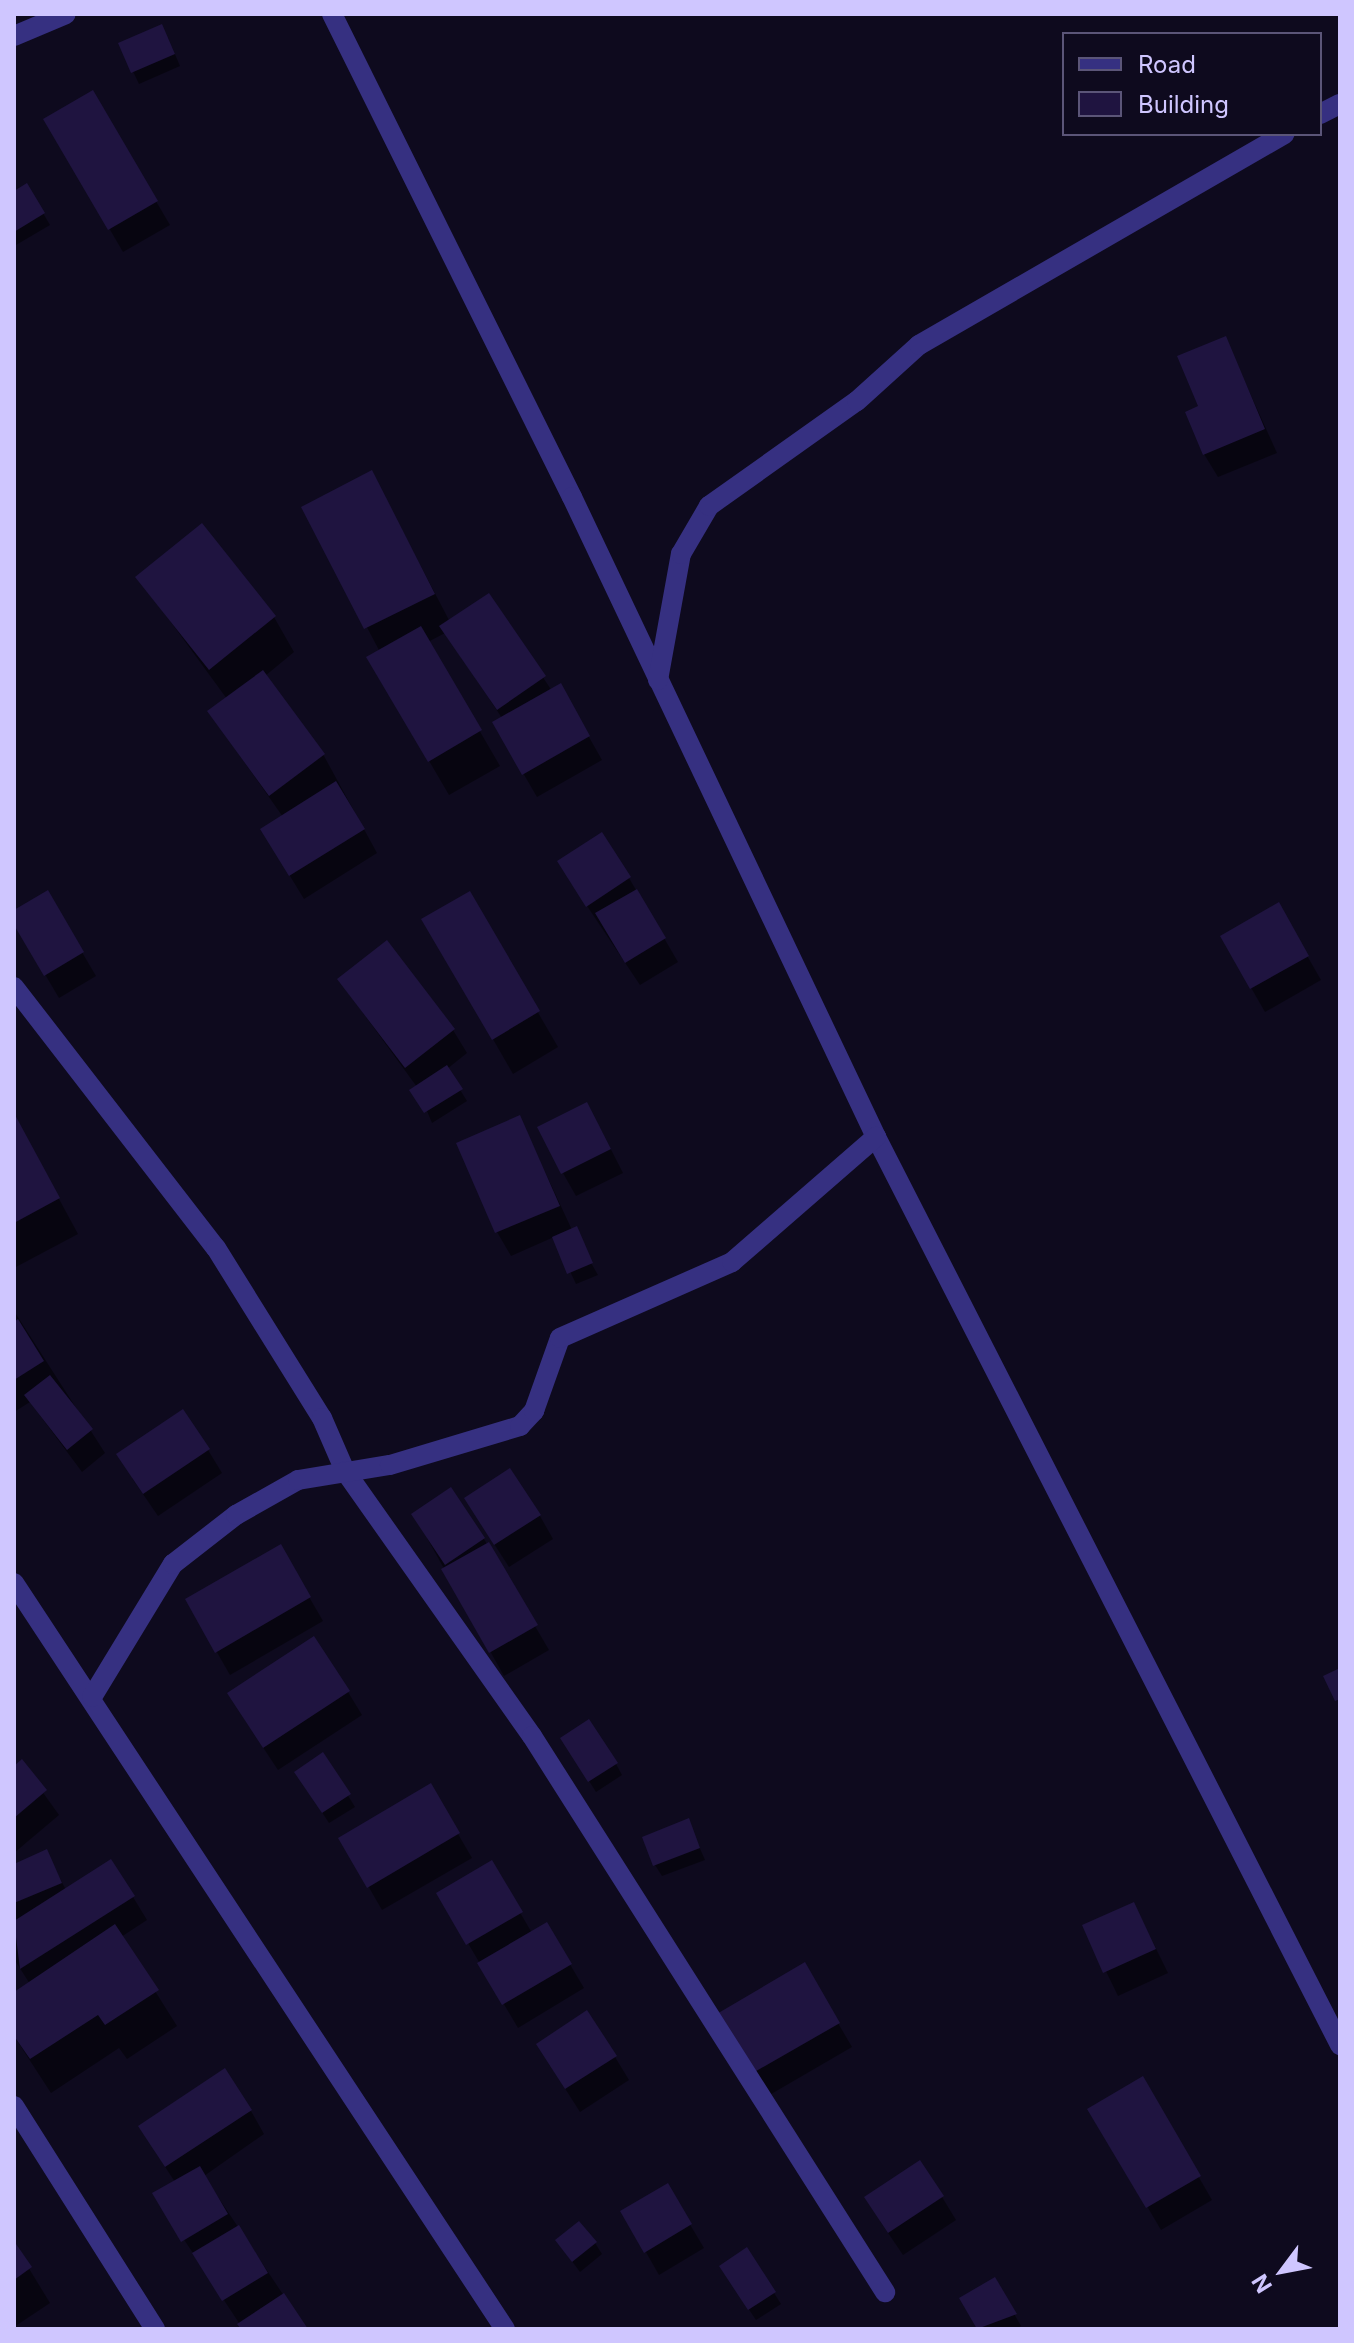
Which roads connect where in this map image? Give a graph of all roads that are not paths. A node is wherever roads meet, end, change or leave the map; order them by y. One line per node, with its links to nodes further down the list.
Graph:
1 (66, 14): 3 (street)
2 (332, 14): 7 (street)
3 (14, 36)
4 (1340, 104): 5 (street)
5 (1322, 113)
6 (1281, 136): 7 (street)
7 (658, 680): 9 (street)
8 (14, 987): 10 (street)
9 (876, 1137): 10 (street); 13 (street)
10 (345, 1471): 12 (street); 15 (street)
11 (14, 1583): 12 (street)
12 (92, 1697): 17 (street)
13 (1340, 2045)
14 (14, 2106): 16 (street)
15 (885, 2292)
16 (155, 2329)
17 (505, 2329)

